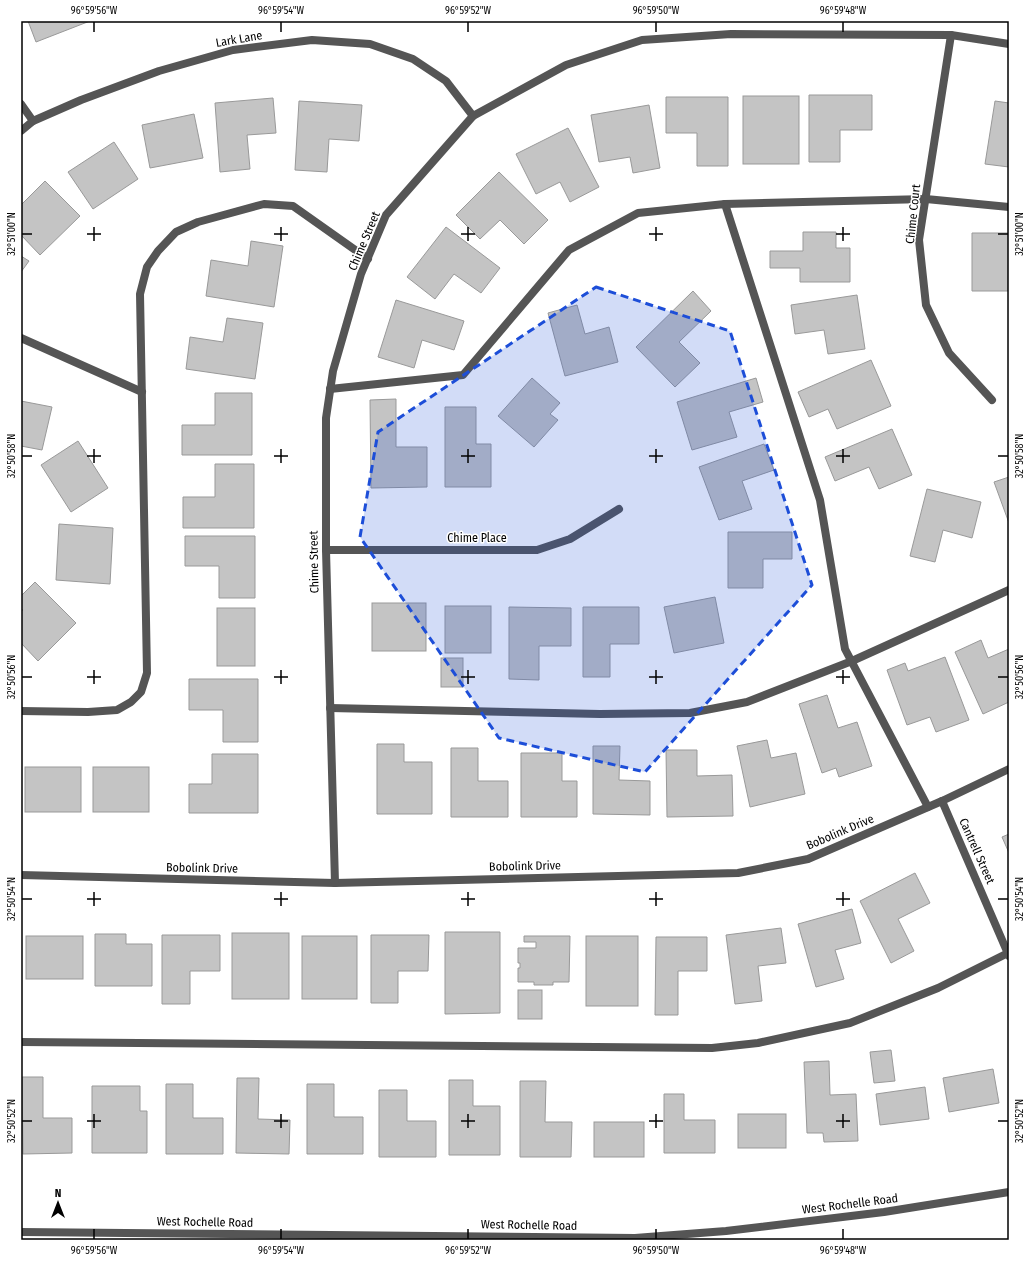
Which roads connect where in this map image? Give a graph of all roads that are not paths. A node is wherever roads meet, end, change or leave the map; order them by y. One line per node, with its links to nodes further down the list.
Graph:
1 (951, 35): 2 (street, Chime Street); 4 (street, Chime Street); 7 (street, Chime Court)
2 (1009, 44)
3 (21, 104): 5 (street)
4 (473, 116): 5 (street, Lark Lane); 10 (street, Chime Street)
5 (33, 121): 6 (street, Lark Lane)
6 (21, 131)
7 (926, 199): 8 (street); 9 (street); 14 (street, Chime Court)
8 (725, 204): 12 (street); 18 (street)
9 (1009, 207)
10 (368, 259): 12 (street, Chime Street); 13 (street)
11 (21, 338): 13 (street)
12 (330, 389): 16 (street, Chime Street)
13 (142, 392): 20 (street)
14 (992, 400)
15 (618, 509): 16 (street, Chime Place)
16 (326, 550): 19 (street, Chime Street)
17 (1009, 590): 18 (street)
18 (852, 661): 19 (street); 23 (street)
19 (330, 708): 25 (street, Chime Street)
20 (21, 711)
21 (1009, 769): 22 (street, Bobolink Drive)
22 (942, 801): 23 (street, Bobolink Drive); 26 (street, Cantrell Street)
23 (928, 807): 25 (street, Bobolink Drive)
24 (21, 875): 25 (street, Bobolink Drive)
25 (334, 883)
26 (1009, 955): 27 (street)
27 (21, 1042)
28 (1009, 1192): 29 (street, West Rochelle Road)
29 (21, 1232)

